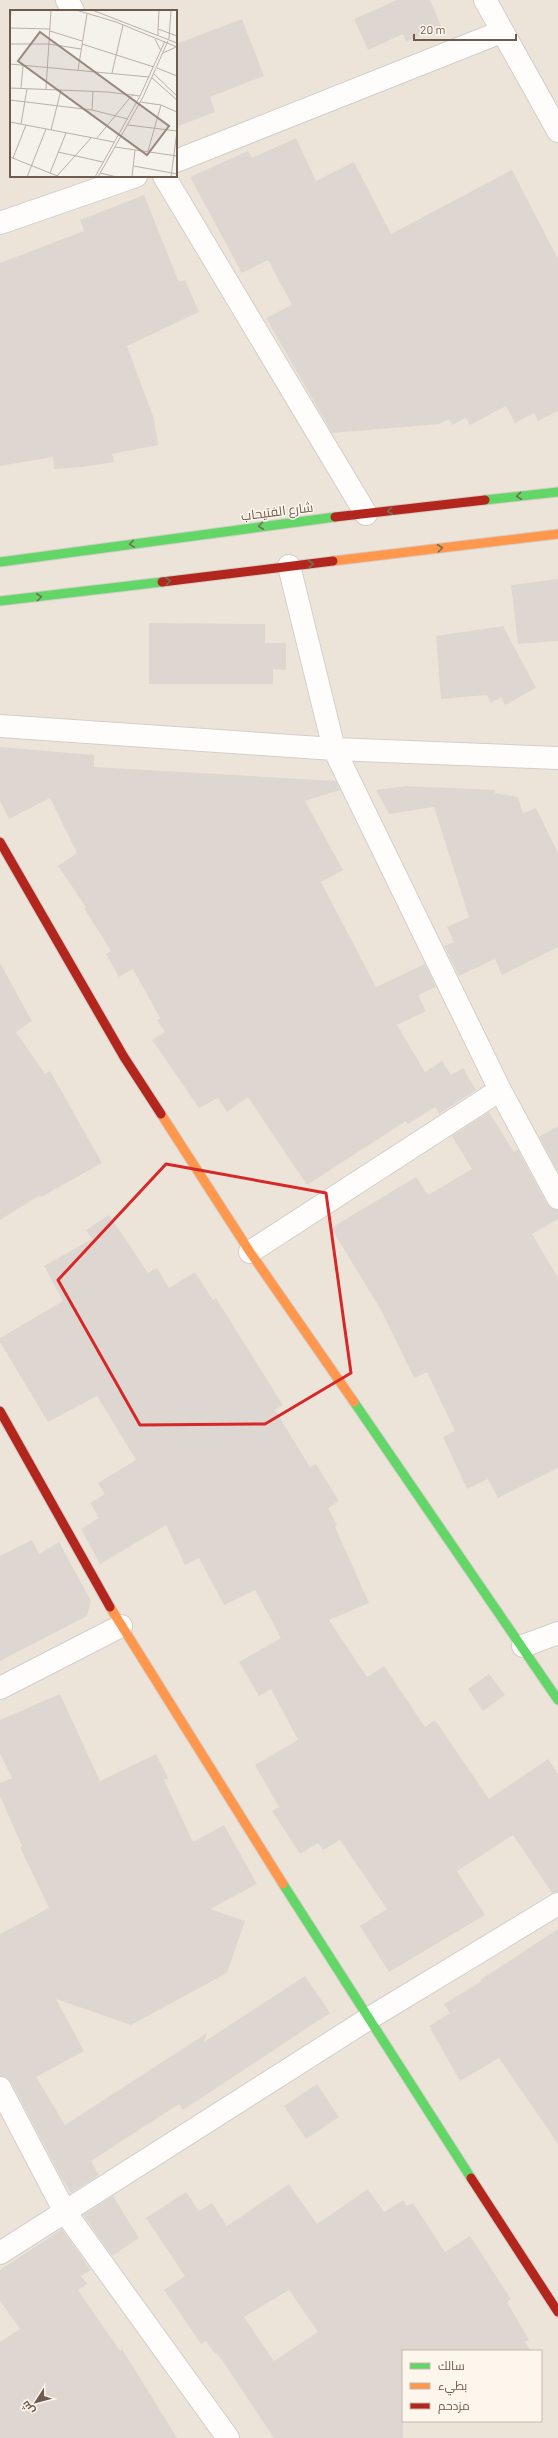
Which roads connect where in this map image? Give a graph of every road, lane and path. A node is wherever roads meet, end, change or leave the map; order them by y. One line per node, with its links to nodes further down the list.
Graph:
1 (68, 0): 3 (street)
2 (485, 0): 4 (street)
3 (73, 10)
4 (502, 32): 5 (street); 6 (street)
5 (558, 131)
6 (177, 161)
7 (133, 177): 9 (street)
8 (165, 177): 11 (street)
9 (0, 223)
10 (558, 492): 11 (street, شارع الفتيحاب, one-way to 11)
11 (366, 514): 13 (street, شارع الفتيحاب, one-way to 13)
12 (558, 534): 14 (street, one-way to 12)
13 (0, 562)
14 (289, 566): 15 (street, one-way to 14); 17 (street)
15 (0, 602)
16 (0, 726): 17 (street)
17 (334, 749): 18 (street); 20 (street)
18 (558, 758)
19 (0, 842): 22 (street)
20 (500, 1090): 21 (street); 22 (street)
21 (558, 1198)
22 (250, 1252): 26 (street)
23 (0, 1411): 24 (street)
24 (121, 1626): 27 (street); 30 (street)
25 (558, 1633): 26 (street)
26 (523, 1646): 28 (street)
27 (0, 1688)
28 (558, 1700)
29 (558, 1904): 30 (street)
30 (368, 2019): 32 (street); 34 (street)
31 (0, 2088): 32 (street)
32 (65, 2212): 33 (street); 35 (street)
33 (0, 2253)
34 (558, 2312)
35 (228, 2438)

